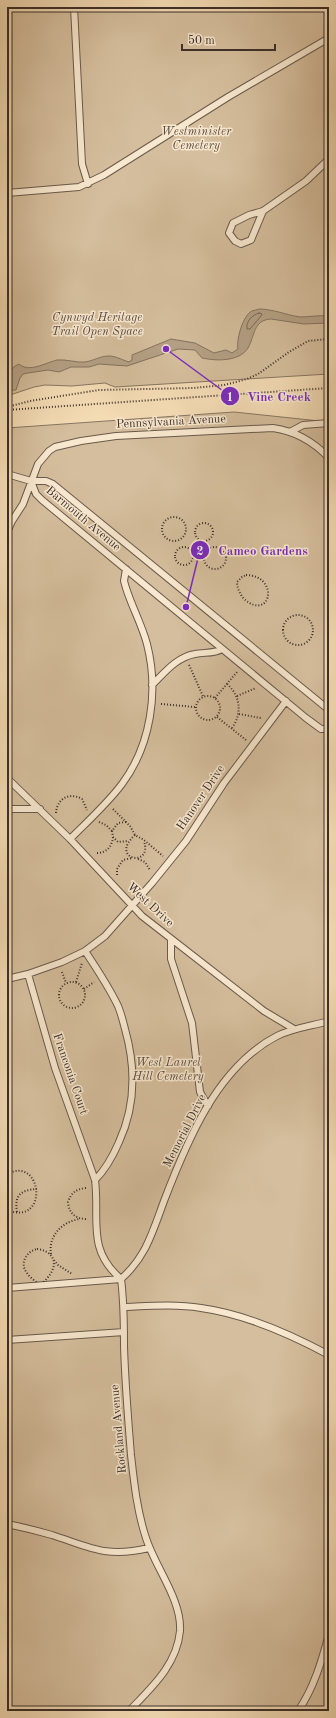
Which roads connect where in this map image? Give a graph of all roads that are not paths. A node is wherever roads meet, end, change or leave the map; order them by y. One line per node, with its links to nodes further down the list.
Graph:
1 (74, 7): 4 (lane)
2 (329, 38): 4 (lane)
3 (329, 159): 6 (lane)
4 (88, 184): 5 (lane)
5 (7, 193)
6 (263, 211): 6 (lane)
7 (329, 423): 8 (lane)
8 (290, 432): 9 (lane, Pennsylvania Avenue); 11 (lane, Pennsylvania Avenue)
9 (329, 458)
10 (7, 474): 11 (lane)
11 (31, 481): 12 (lane, Pennsylvania Avenue); 13 (lane, Barmouth Avenue); 17 (lane, Barmouth Avenue)
12 (7, 532)
13 (126, 569): 14 (lane, Barmouth Avenue); 15 (lane)
14 (222, 649): 15 (lane); 16 (lane, Barmouth Avenue)
15 (152, 685): 22 (lane)
16 (286, 701): 18 (lane, Barmouth Avenue); 23 (lane, Hanover Drive)
17 (329, 710)
18 (329, 729)
19 (7, 778): 21 (lane, West Drive)
20 (7, 809): 21 (lane)
21 (40, 809): 22 (lane, West Drive)
22 (70, 839): 23 (lane, West Drive)
23 (131, 906): 24 (lane, West Drive); 25 (lane, Hanover Drive)
24 (171, 940): 29 (lane, West Drive); 30 (lane)
25 (85, 951): 26 (lane, Hanover Drive); 31 (lane)
26 (28, 974): 27 (lane, Hanover Drive); 31 (lane, Franconia Court)
27 (7, 979)
28 (329, 1021): 29 (lane, Memorial Drive)
29 (294, 1030): 30 (lane, Memorial Drive)
30 (208, 1106): 32 (lane, Memorial Drive)
31 (95, 1180): 32 (lane, Franconia Court)
32 (120, 1279): 33 (lane); 34 (lane)
33 (7, 1288)
34 (124, 1307): 35 (lane, Rockland Avenue); 37 (lane)
35 (124, 1332): 36 (lane); 39 (lane, Rockland Avenue)
36 (7, 1340)
37 (329, 1355)
38 (7, 1524): 39 (lane)
39 (149, 1548): 41 (lane, Rockland Avenue)
40 (329, 1634): 42 (lane)
41 (129, 1711)
42 (298, 1711)

